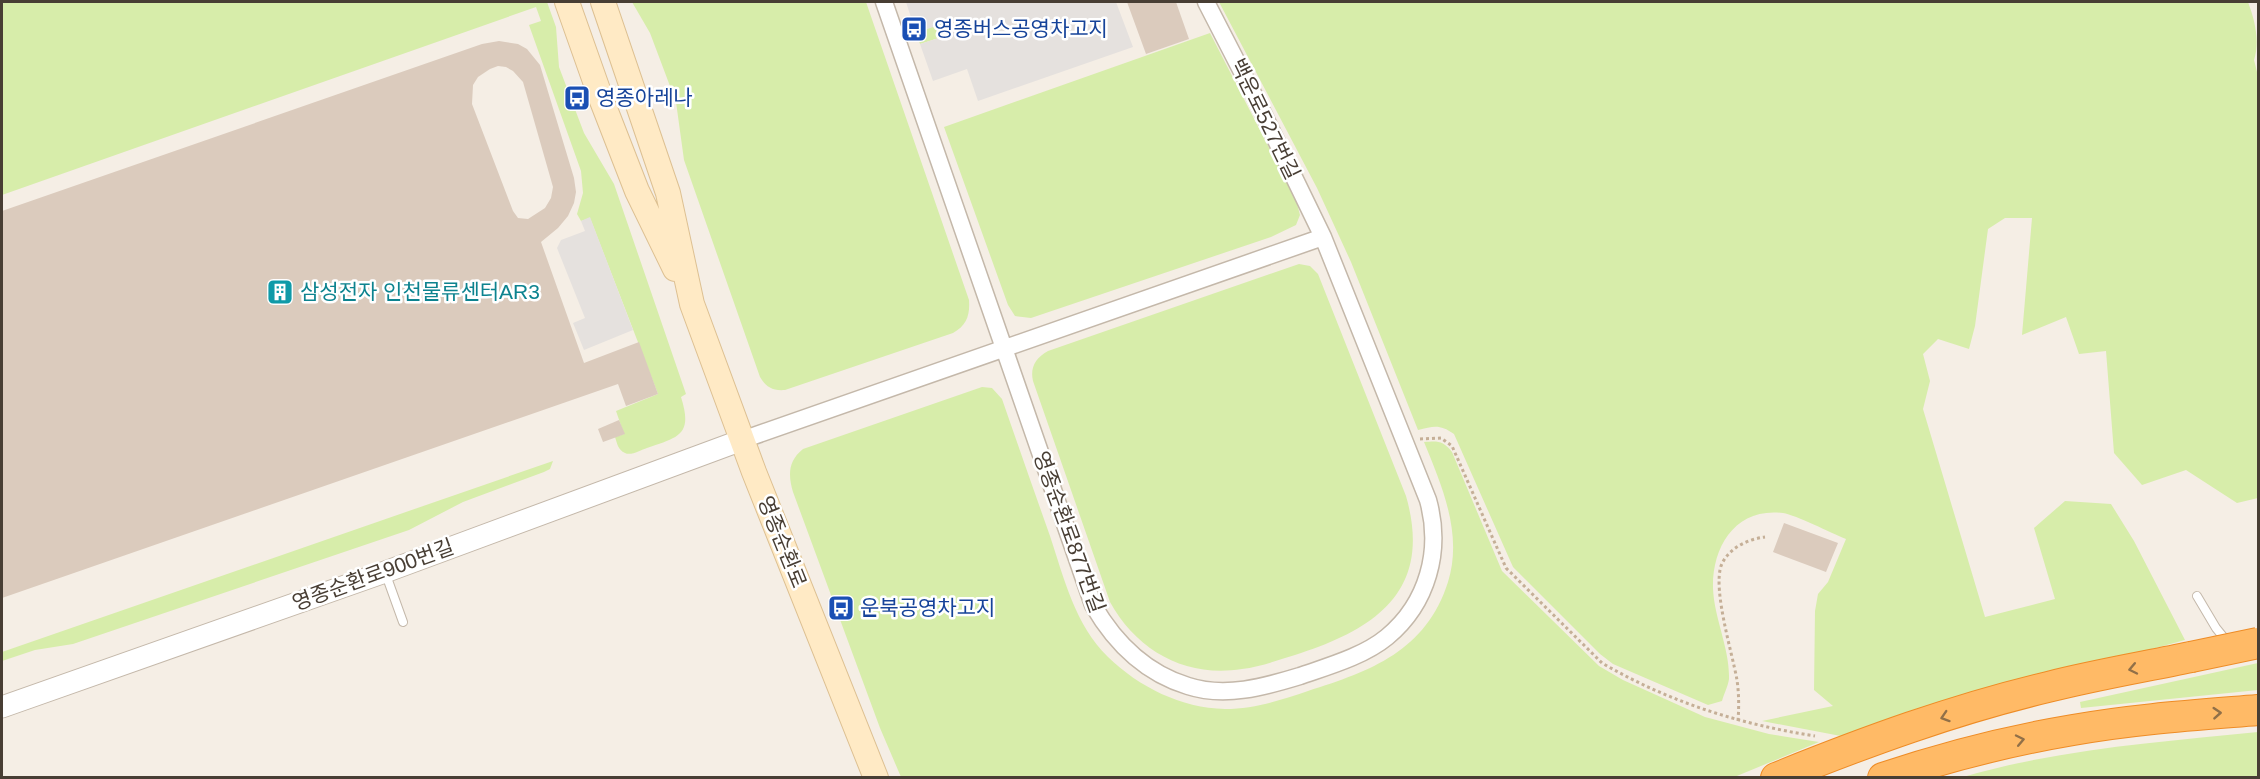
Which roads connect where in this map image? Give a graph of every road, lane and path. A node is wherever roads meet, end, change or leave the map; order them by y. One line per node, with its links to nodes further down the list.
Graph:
1 (567, 2): 6 (main road, 영종순환로)
2 (603, 2): 6 (main road, 영종순환로)
3 (884, 2): 7 (street, 영종순환로877번길)
4 (1206, 2): 5 (street, 백운로527번길)
5 (1323, 237): 7 (street); 7 (street, 영종순환로877번길)
6 (692, 304): 9 (main road, 영종순환로)
7 (1003, 349): 9 (street)
8 (1418, 439): 17 (path)
9 (742, 440): 11 (street, 영종순환로900번길); 19 (main road, 영종순환로)
10 (1765, 537): 17 (path)
11 (385, 572): 13 (lane); 15 (street, 영종순환로900번길)
12 (2197, 597): 14 (lane)
13 (403, 622)
14 (2255, 649): 20 (highway, one-way to 20, bridge)
15 (2, 707)
16 (2259, 710): 21 (highway, one-way to 16)
17 (1738, 722): 18 (path)
18 (1823, 737)
19 (876, 777)
20 (1776, 777)
21 (1883, 777)

